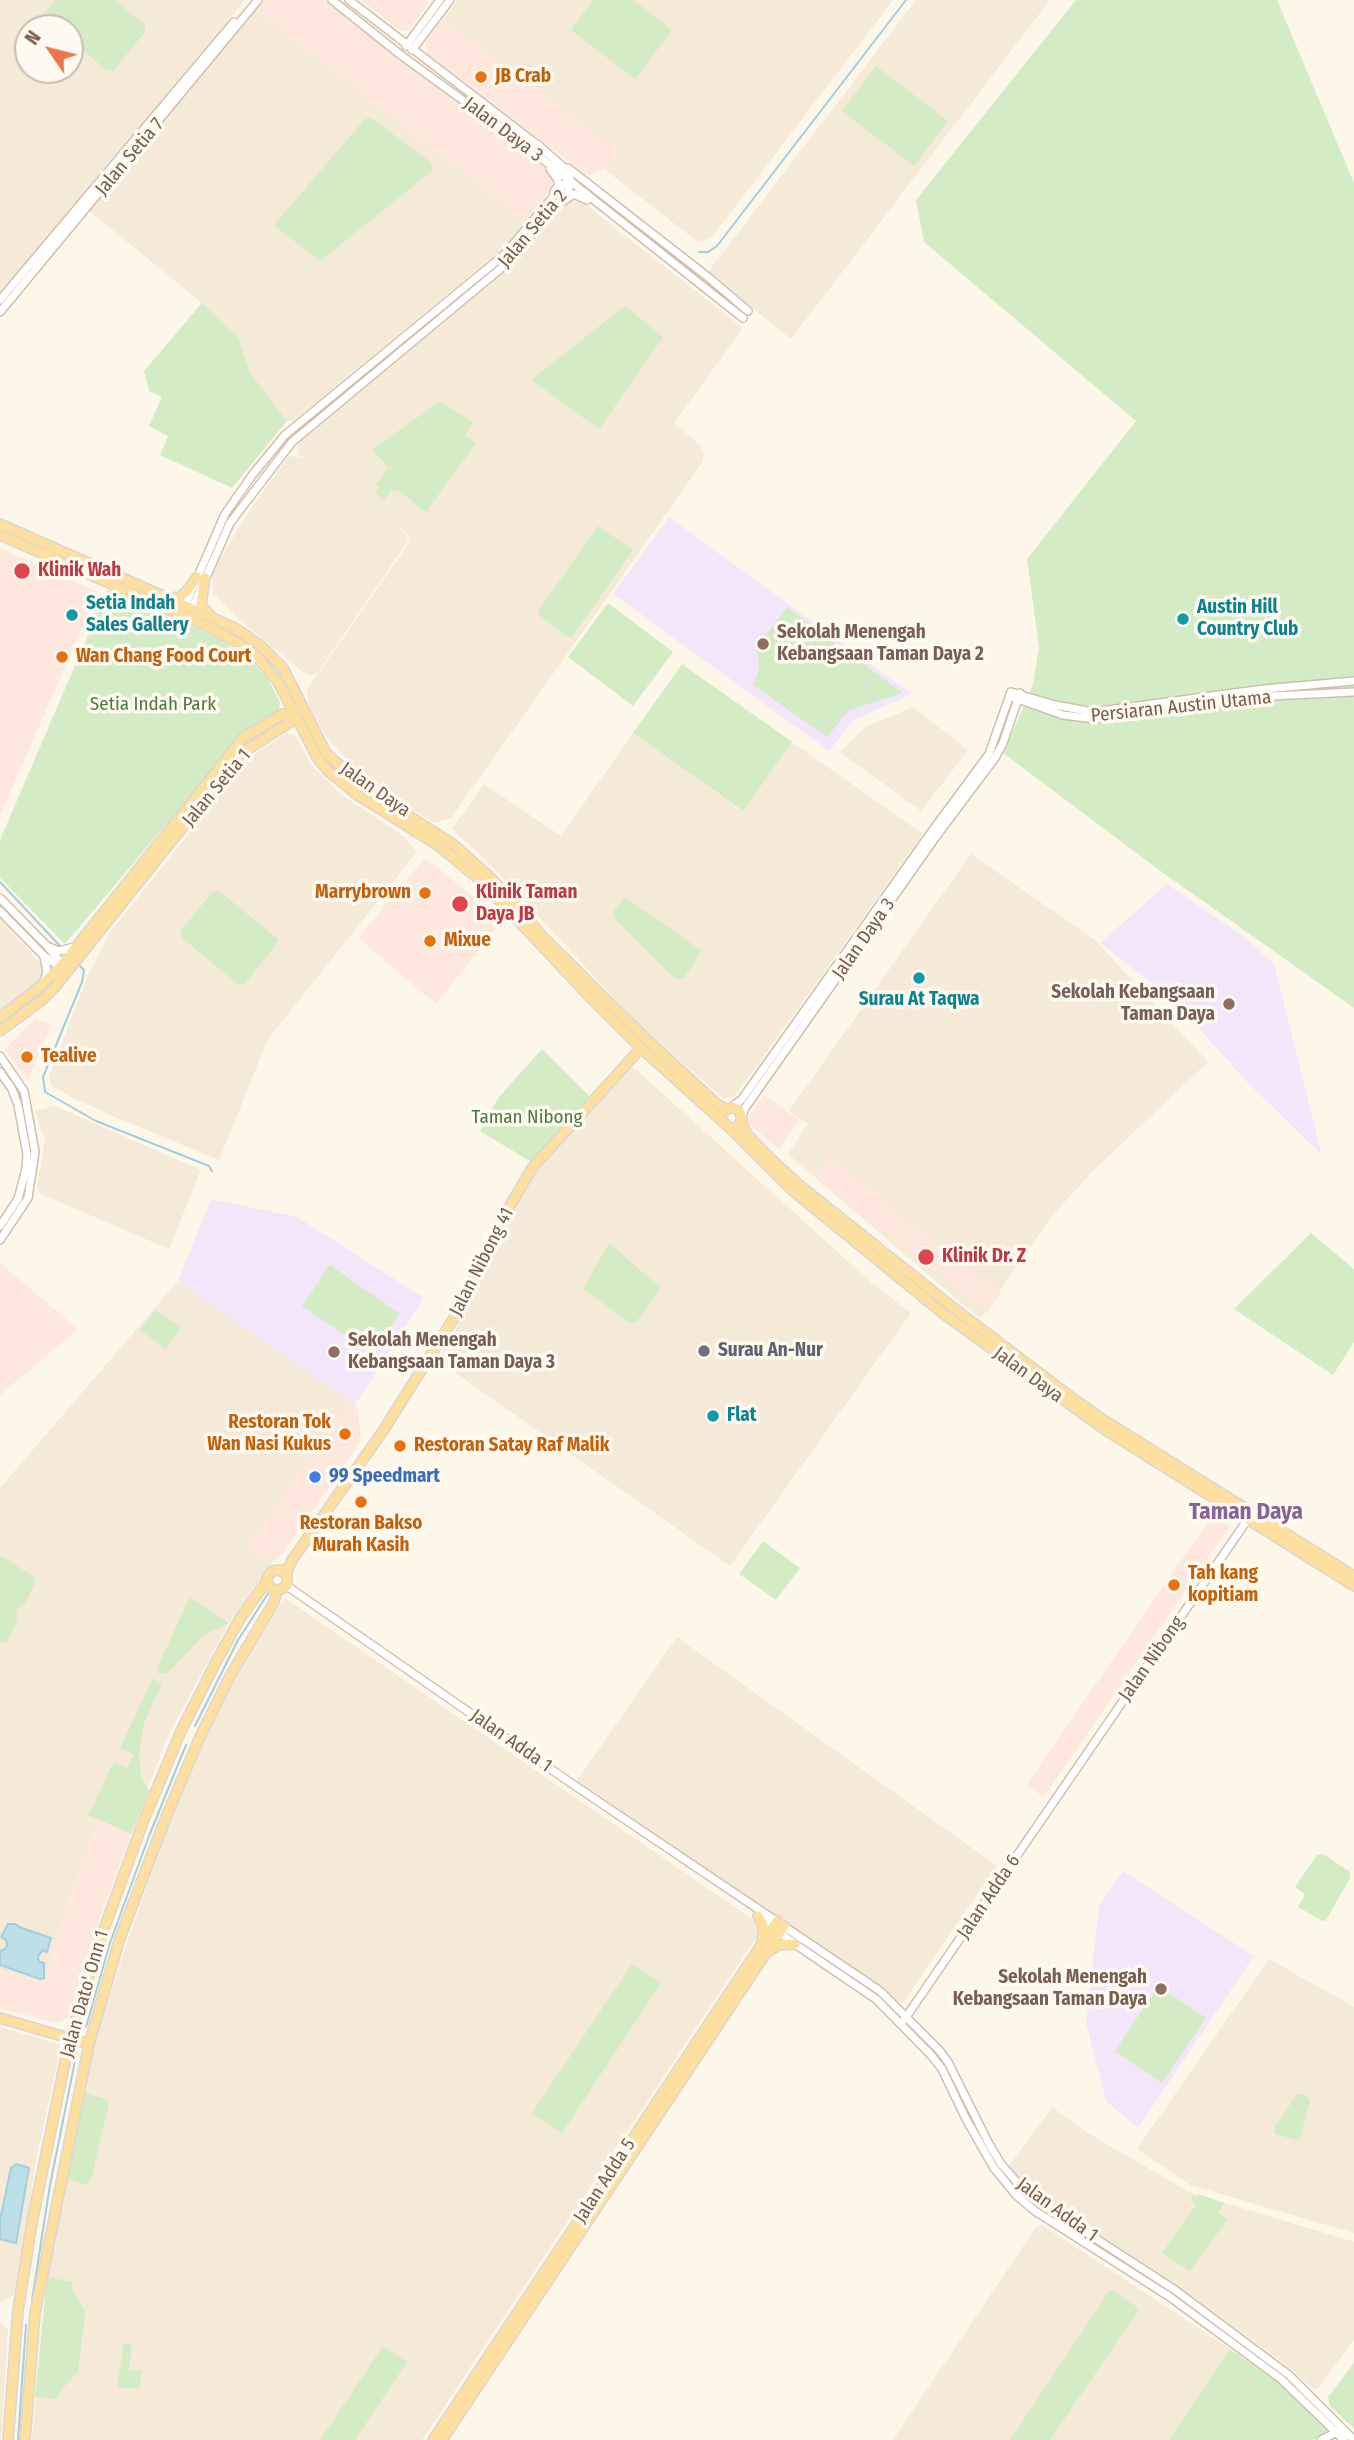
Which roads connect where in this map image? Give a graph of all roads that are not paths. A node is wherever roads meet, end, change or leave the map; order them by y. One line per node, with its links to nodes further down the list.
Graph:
1 (252, 0): 19 (street, Jalan Setia 7)
2 (258, 0): 21 (street, Jalan Setia 7)
3 (332, 0): 9 (street, Jalan Daya 3)
4 (349, 0): 7 (street, Jalan Daya 3)
5 (440, 0): 8 (street)
6 (450, 0): 8 (street)
7 (381, 26): 8 (street); 10 (street, Jalan Daya 3)
8 (424, 28): 10 (street); 11 (street)
9 (373, 31): 10 (street); 12 (street, Jalan Daya 3)
10 (409, 49): 11 (street, Jalan Daya 3); 12 (street)
11 (431, 64): 13 (street, Jalan Daya 3)
12 (436, 80): 14 (street, Jalan Daya 3)
13 (537, 144): 15 (street); 16 (street, Jalan Daya 3)
14 (542, 161): 15 (street, Jalan Daya 3); 18 (street)
15 (571, 181): 16 (street); 17 (street, Jalan Daya 3); 18 (street, Jalan Setia 2)
16 (623, 211): 20 (street, Jalan Daya 3)
17 (617, 219): 18 (street); 22 (street, Jalan Daya 3)
18 (537, 224): 23 (street, Jalan Setia 2); 24 (street, Jalan Setia 2)
19 (0, 300)
20 (746, 309)
21 (0, 312)
22 (740, 317)
23 (253, 474): 24 (street); 25 (street, Jalan Setia 2)
24 (248, 496): 25 (street); 29 (street, Jalan Setia 2)
25 (229, 508): 29 (street, Jalan Setia 2)
26 (0, 525): 27 (main road, Jalan Daya); 28 (main road)
27 (19, 532): 28 (main road); 30 (main road, Jalan Daya)
28 (3, 537): 32 (main road, Jalan Daya)
29 (201, 577): 30 (main road); 31 (street, Jalan Setia 2); 33 (main road)
30 (160, 595): 31 (main road, Jalan Daya)
31 (187, 608): 32 (main road); 33 (main road, Jalan Daya); 34 (main road)
32 (166, 609): 34 (main road, Jalan Daya)
33 (213, 618): 36 (main road, Jalan Daya)
34 (207, 626): 37 (main road, Jalan Daya)
35 (1354, 681): 39 (street, Persiaran Austin Utama)
36 (291, 685): 41 (main road); 46 (main road, Jalan Daya)
37 (282, 691): 41 (main road, Jalan Daya); 42 (main road)
38 (1354, 692): 40 (street, Persiaran Austin Utama)
39 (1015, 695): 40 (street, Persiaran Austin Utama); 43 (street); 47 (street)
40 (1038, 706): 43 (street)
41 (294, 715): 42 (main road, Jalan Setia 1); 44 (main road, Jalan Setia 1); 45 (main road, Jalan Daya); 46 (main road)
42 (275, 719): 51 (main road, Jalan Setia 1)
43 (1011, 723): 47 (street)
44 (280, 728): 45 (main road); 50 (main road, Jalan Setia 1)
45 (305, 736): 61 (main road, Jalan Daya)
46 (318, 741): 64 (main road, Jalan Daya)
47 (988, 763): 64 (street, Jalan Daya 3); 65 (street, Jalan Daya 3)
48 (0, 898): 52 (street)
49 (0, 911): 53 (street)
50 (95, 935): 54 (main road); 56 (main road, Jalan Setia 1)
51 (79, 942): 52 (street); 54 (main road, Jalan Setia 1)
52 (48, 947): 54 (street)
53 (44, 956): 54 (street); 55 (street)
54 (60, 967): 55 (main road, Jalan Setia 1); 56 (main road)
55 (42, 984): 57 (main road, Jalan Setia 1)
56 (41, 1001): 60 (main road, Jalan Setia 1)
57 (15, 1007): 58 (main road, Jalan Setia 1); 59 (main road)
58 (0, 1018)
59 (0, 1024)
60 (0, 1032)
61 (641, 1048): 66 (main road, Jalan Daya); 70 (main road, Jalan Nibong 41)
62 (0, 1056): 68 (street)
63 (0, 1072): 67 (street)
64 (729, 1108): 65 (main road); 66 (main road)
65 (741, 1119): 66 (main road); 69 (main road, Jalan Daya)
66 (726, 1125): 69 (main road, Jalan Daya)
67 (0, 1226)
68 (0, 1240)
69 (1250, 1516): 71 (main road, Jalan Daya); 74 (main road, Jalan Daya); 78 (street, Jalan Nibong)
70 (283, 1573): 72 (main road); 73 (main road)
71 (1354, 1576)
72 (267, 1581): 75 (main road); 76 (main road, Jalan Dato' Onn 1)
73 (287, 1586): 75 (main road); 79 (street, Jalan Adda 1)
74 (1354, 1586)
75 (277, 1591): 77 (main road, Jalan Dato' Onn 1)
76 (181, 1731): 77 (main road); 86 (main road, Jalan Dato' Onn 1)
77 (200, 1739): 87 (main road, Jalan Dato' Onn 1)
78 (1052, 1805): 85 (street, Jalan Adda 6)
79 (736, 1895): 80 (street, Jalan Adda 1); 81 (street, Jalan Adda 1)
80 (758, 1916): 81 (street, Jalan Adda 1); 83 (main road)
81 (778, 1927): 82 (street, Jalan Adda 1); 83 (main road, Jalan Adda 5); 85 (street, Jalan Adda 1)
82 (794, 1944): 83 (main road); 85 (street, Jalan Adda 1)
83 (764, 1948): 88 (main road, Jalan Adda 5)
84 (0, 2018): 86 (main road)
85 (904, 2020): 89 (street, Jalan Adda 1)
86 (70, 2038): 87 (main road); 91 (main road, Jalan Dato' Onn 1)
87 (89, 2044): 92 (main road, Jalan Dato' Onn 1)
88 (544, 2281): 93 (main road, Jalan Adda 5); 94 (main road, Jalan Adda 5)
89 (1341, 2430): 90 (street, Jalan Adda 1); 95 (street)
90 (1347, 2439)
91 (8, 2440)
92 (25, 2440)
93 (433, 2440)
94 (442, 2440)
95 (1321, 2440)

